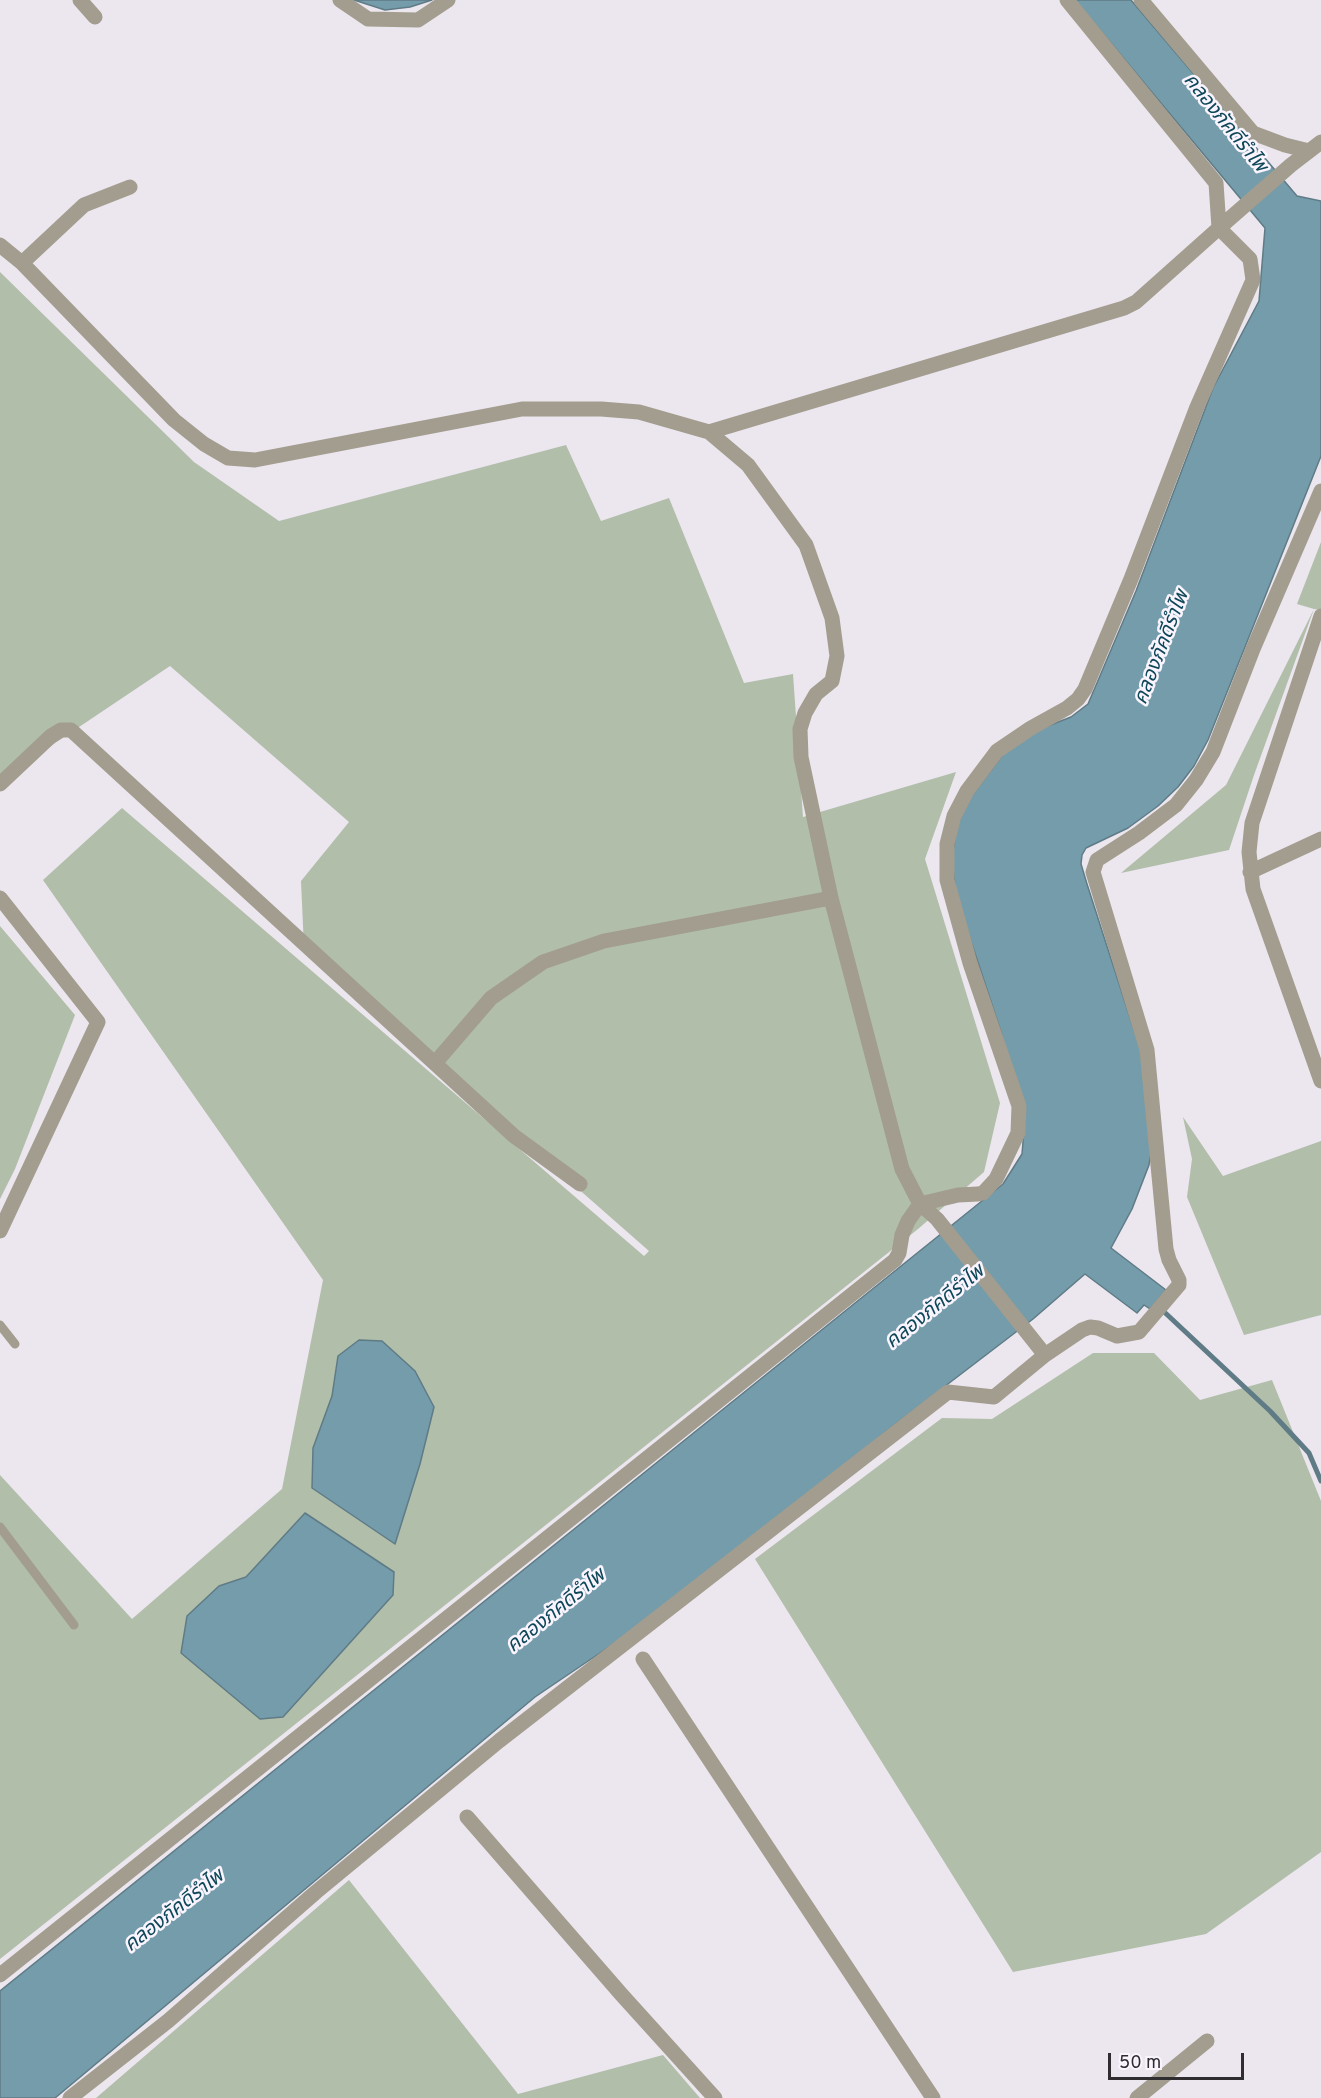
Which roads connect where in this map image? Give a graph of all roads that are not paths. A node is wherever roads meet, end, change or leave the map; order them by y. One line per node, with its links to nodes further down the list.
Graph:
1 (80, 0): 6 (street)
2 (340, 0): 3 (street)
3 (448, 0)
4 (1067, 0): 9 (street)
5 (1141, 0): 7 (street)
6 (95, 17)
7 (1315, 146): 9 (street)
8 (130, 187): 11 (street)
9 (1224, 224): 12 (street); 25 (street)
10 (0, 245): 11 (street)
11 (22, 263): 12 (street)
12 (709, 432): 21 (street)
13 (1321, 491): 29 (street)
14 (1321, 616): 15 (street)
15 (1311, 645): 16 (street); 19 (street)
16 (1321, 662)
17 (0, 784): 22 (street)
18 (1321, 839): 19 (street)
19 (1250, 872): 23 (street)
20 (0, 898): 26 (street)
21 (831, 898): 22 (street); 25 (street)
22 (435, 1063): 24 (street)
23 (1321, 1081)
24 (580, 1184)
25 (920, 1204): 29 (street); 34 (street)
26 (0, 1231)
27 (0, 1325): 28 (lane)
28 (15, 1344)
29 (1045, 1355): 36 (street)
30 (0, 1527): 31 (lane)
31 (74, 1625)
32 (643, 1659): 38 (street)
33 (467, 1817): 37 (street)
34 (0, 1975)
35 (1207, 2041): 39 (street)
36 (70, 2098)
37 (715, 2098)
38 (933, 2098)
39 (1137, 2098)

